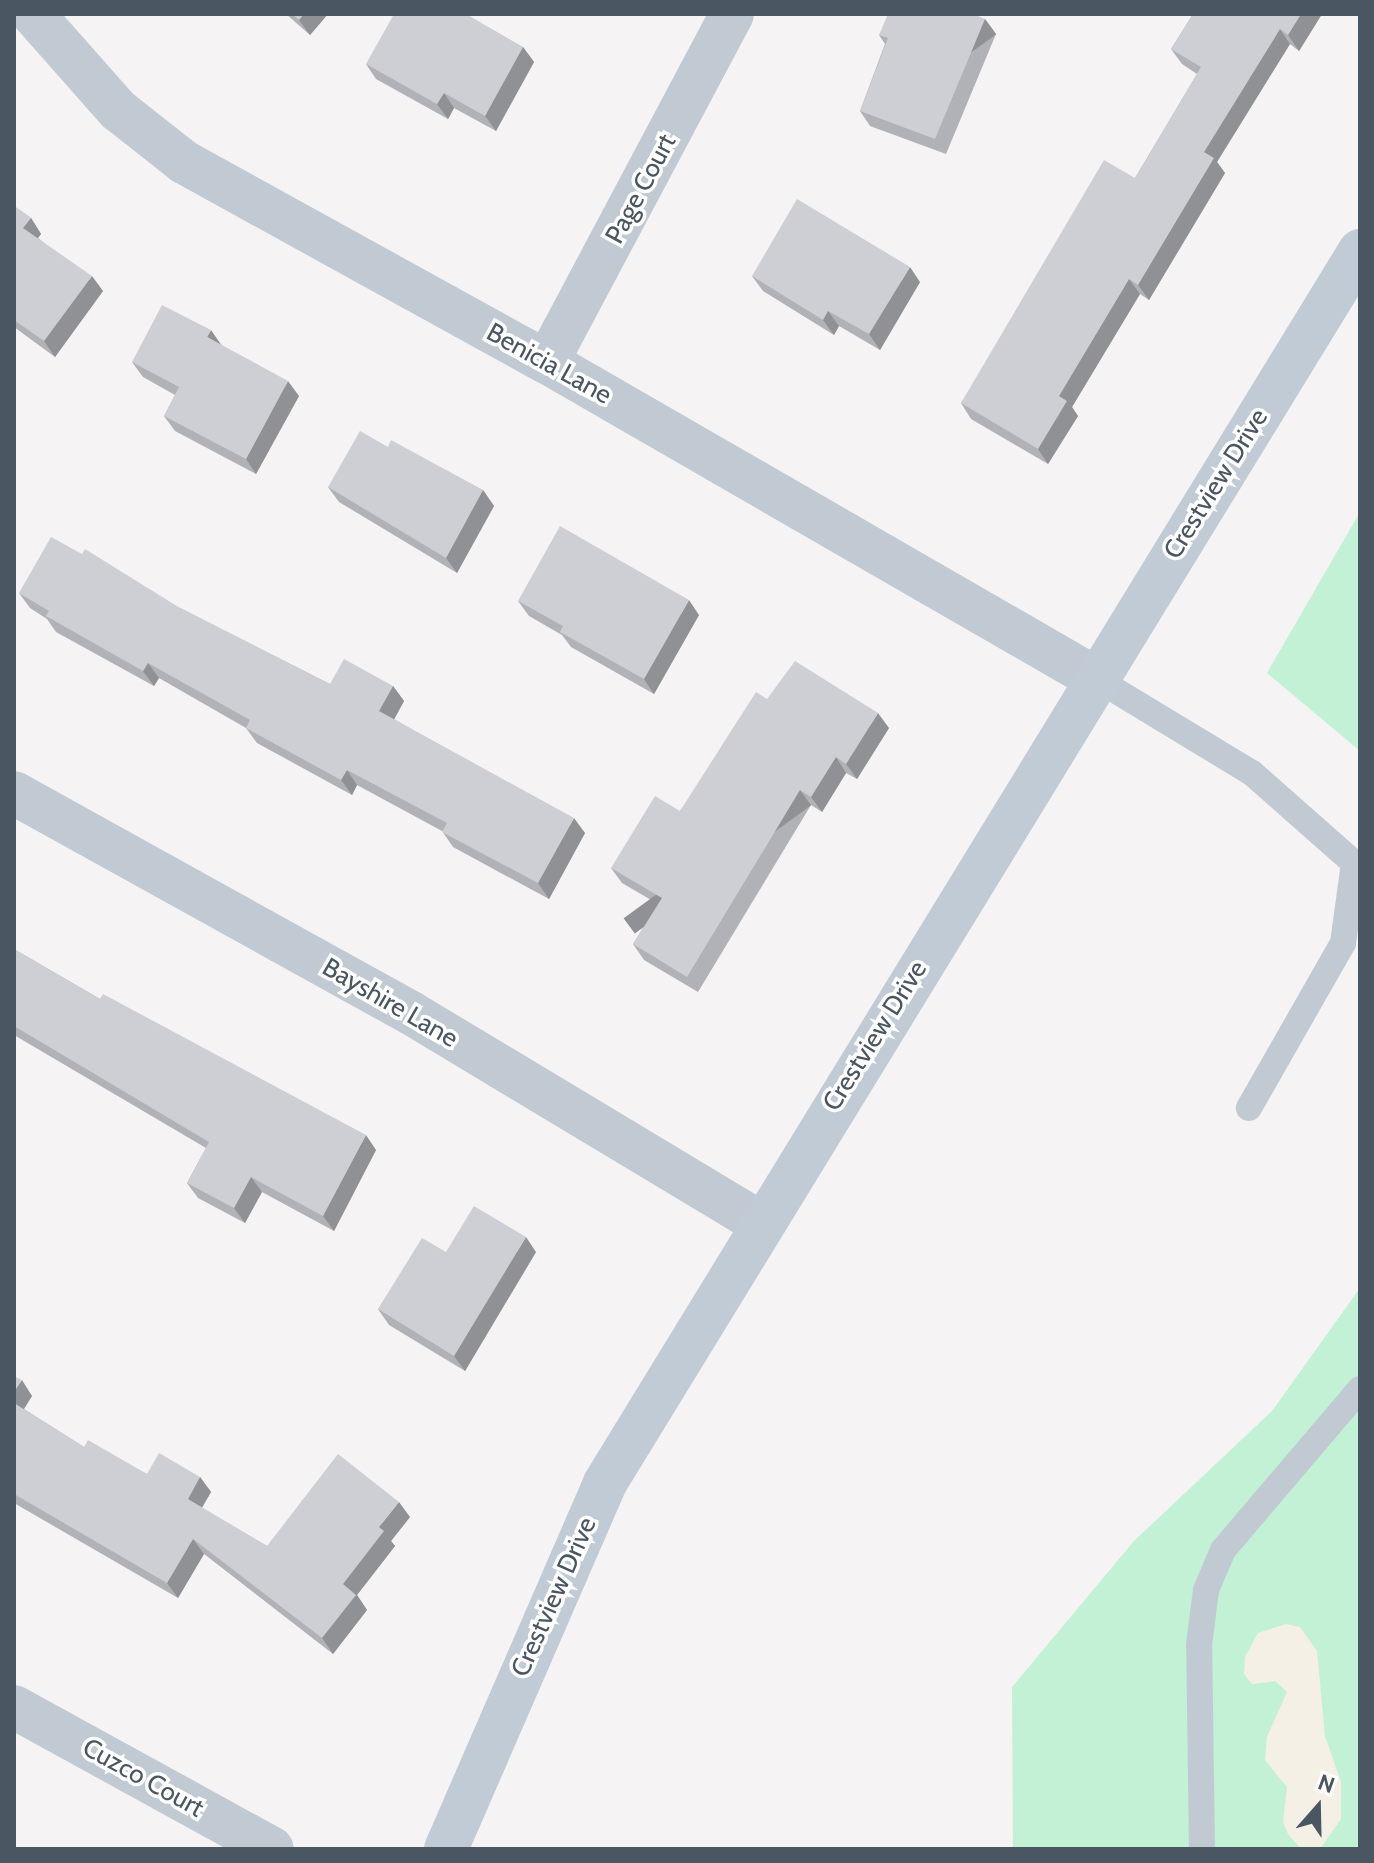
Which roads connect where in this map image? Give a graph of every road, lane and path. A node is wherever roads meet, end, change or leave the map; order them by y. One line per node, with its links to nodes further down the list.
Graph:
1 (33, 14): 4 (street, Benicia Lane)
2 (732, 14): 4 (street, Page Court)
3 (1360, 251): 5 (main road, Crestview Drive)
4 (547, 362): 5 (street, Benicia Lane)
5 (1095, 678): 7 (lane); 8 (main road, Crestview Drive)
6 (14, 793): 8 (street, Bayshire Lane)
7 (1249, 1108)
8 (760, 1223): 12 (main road, Crestview Drive)
9 (1360, 1389): 13 (lane)
10 (14, 1707): 11 (street, Cuzco Court)
11 (272, 1849)
12 (446, 1849)
13 (1202, 1849)

